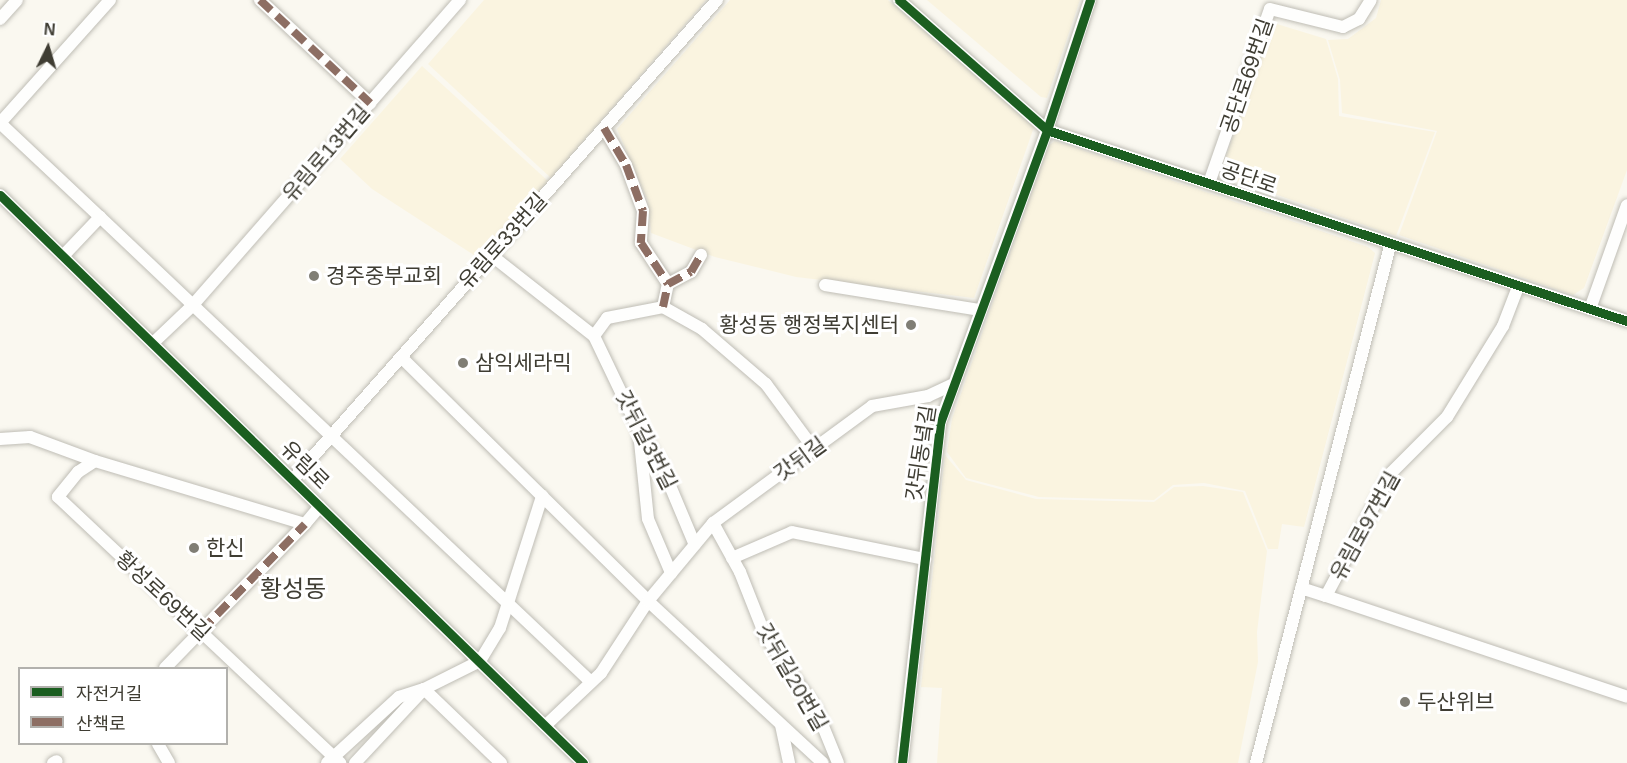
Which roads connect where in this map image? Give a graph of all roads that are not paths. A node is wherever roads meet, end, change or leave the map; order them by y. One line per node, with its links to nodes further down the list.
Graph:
1 (17, 0): 9 (street)
2 (110, 0): 16 (street)
3 (260, 0): 10 (street)
4 (460, 0): 10 (street, 유림로13번길)
5 (717, 0): 11 (street, 유림로33번길)
6 (899, 0): 12 (street, 공단로)
7 (1090, 0): 12 (street, 갓뒤동녘길)
8 (1371, 0): 13 (street, 공단로69번길)
9 (0, 19)
10 (370, 103): 24 (street, 유림로13번길)
11 (604, 128): 18 (street, 유림로33번길); 21 (street)
12 (1047, 130): 13 (street, 공단로); 27 (street, 갓뒤동녘길)
13 (1209, 183): 17 (street, 공단로)
14 (0, 195): 20 (street, 유림로)
15 (1627, 205): 26 (street)
16 (100, 217): 20 (street); 24 (street)
17 (1390, 246): 23 (street, 공단로); 47 (street)
18 (491, 255): 29 (street, 갓뒤길3번길); 31 (street, 유림로33번길)
19 (702, 255): 21 (street)
20 (63, 256): 30 (street, 유림로)
21 (668, 284): 25 (street)
22 (825, 285): 27 (street)
23 (1518, 287): 26 (street, 공단로); 48 (street, 유림로97번길)
24 (192, 306): 30 (street, 유림로13번길); 34 (street)
25 (663, 307): 29 (street); 36 (street)
26 (1590, 309): 28 (street, 공단로)
27 (979, 310): 32 (street, 갓뒤동녘길)
28 (1627, 321)
29 (594, 336): 33 (street, 갓뒤길3번길)
30 (153, 343): 38 (street, 유림로)
31 (401, 357): 34 (street, 유림로33번길); 39 (street)
32 (952, 385): 36 (street, 갓뒤길); 45 (street, 갓뒤동녘길)
33 (638, 428): 43 (street, 갓뒤길3번길); 46 (street)
34 (332, 436): 38 (street, 유림로33번길); 50 (street)
35 (0, 439): 37 (street, 유림로)
36 (814, 449): 41 (street, 갓뒤길)
37 (95, 461): 42 (street, 유림로); 51 (street, 황성로69번길)
38 (294, 478): 40 (street, 유림로)
39 (542, 496): 49 (street); 50 (street)
40 (320, 506): 42 (street, 유림로); 52 (street, 유림로)
41 (713, 523): 43 (street, 갓뒤길); 44 (street, 갓뒤길20번길)
42 (305, 524): 51 (street)
43 (695, 545): 46 (street, 갓뒤길)
44 (732, 558): 45 (street); 67 (street, 갓뒤길20번길)
45 (925, 559): 68 (street, 갓뒤동녘길)
46 (671, 573): 49 (street, 갓뒤길)
47 (1301, 588): 48 (street, 유림로97번길); 69 (street, 유림로97번길)
48 (1326, 596): 56 (street)
49 (648, 601): 54 (street, 갓뒤길); 57 (street)
50 (508, 605): 52 (street); 54 (street)
51 (201, 631): 53 (street); 60 (street, 황성로69번길)
52 (480, 661): 55 (street); 58 (street, 유림로)
53 (167, 667)
54 (591, 682): 58 (street, 갓뒤길)
55 (424, 689): 60 (street); 62 (street); 63 (street)
56 (1627, 697)
57 (782, 725): 65 (street); 66 (street)
58 (545, 726): 64 (street, 유림로)
59 (159, 745): 61 (street)
60 (333, 761)
61 (169, 763)
62 (355, 763)
63 (501, 763)
64 (583, 763)
65 (789, 763)
66 (823, 763)
67 (838, 763)
68 (902, 763)
69 (1256, 763)

